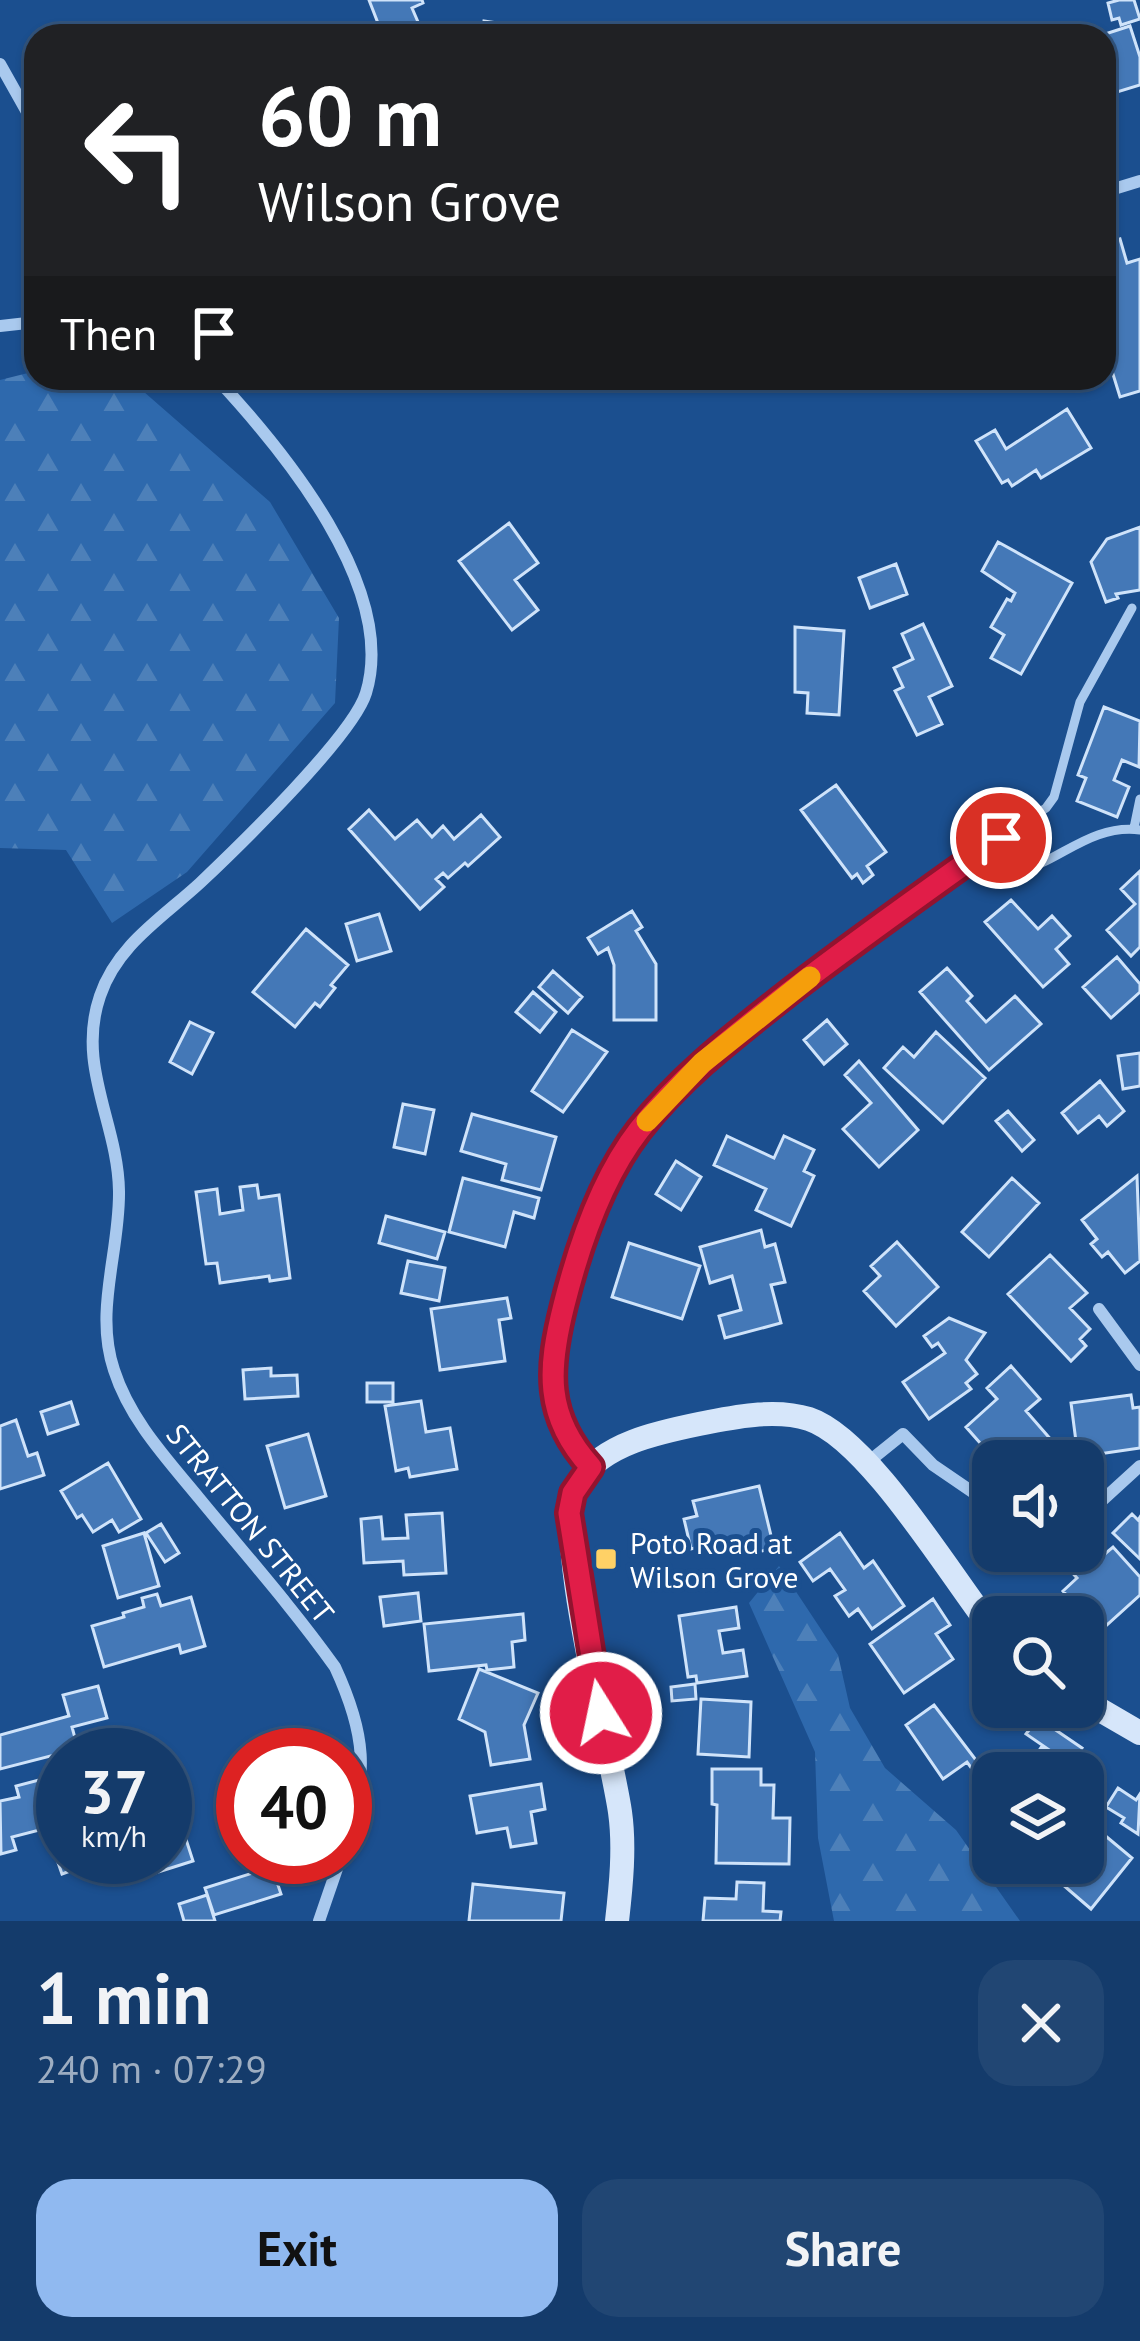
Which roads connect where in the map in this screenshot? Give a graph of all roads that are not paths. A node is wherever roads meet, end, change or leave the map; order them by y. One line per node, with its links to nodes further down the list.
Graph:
1 (0, 64): 2 (street)
2 (24, 107)
3 (225, 390): 18 (street, STRATTON STREET)
4 (1132, 608): 7 (lane)
5 (1140, 799): 6 (lane)
6 (1137, 829): 8 (lane)
7 (1001, 838): 8 (street)
8 (971, 859): 13 (street)
9 (1099, 1310): 10 (street)
10 (1140, 1365)
11 (867, 1463): 13 (street); 14 (street); 16 (street)
12 (1140, 1466): 15 (street)
13 (591, 1467): 22 (street)
14 (972, 1492)
15 (1104, 1499)
16 (972, 1602)
17 (1104, 1712): 19 (street)
18 (358, 1728)
19 (1140, 1733)
20 (331, 1884): 21 (street)
21 (319, 1921)
22 (617, 1921)

